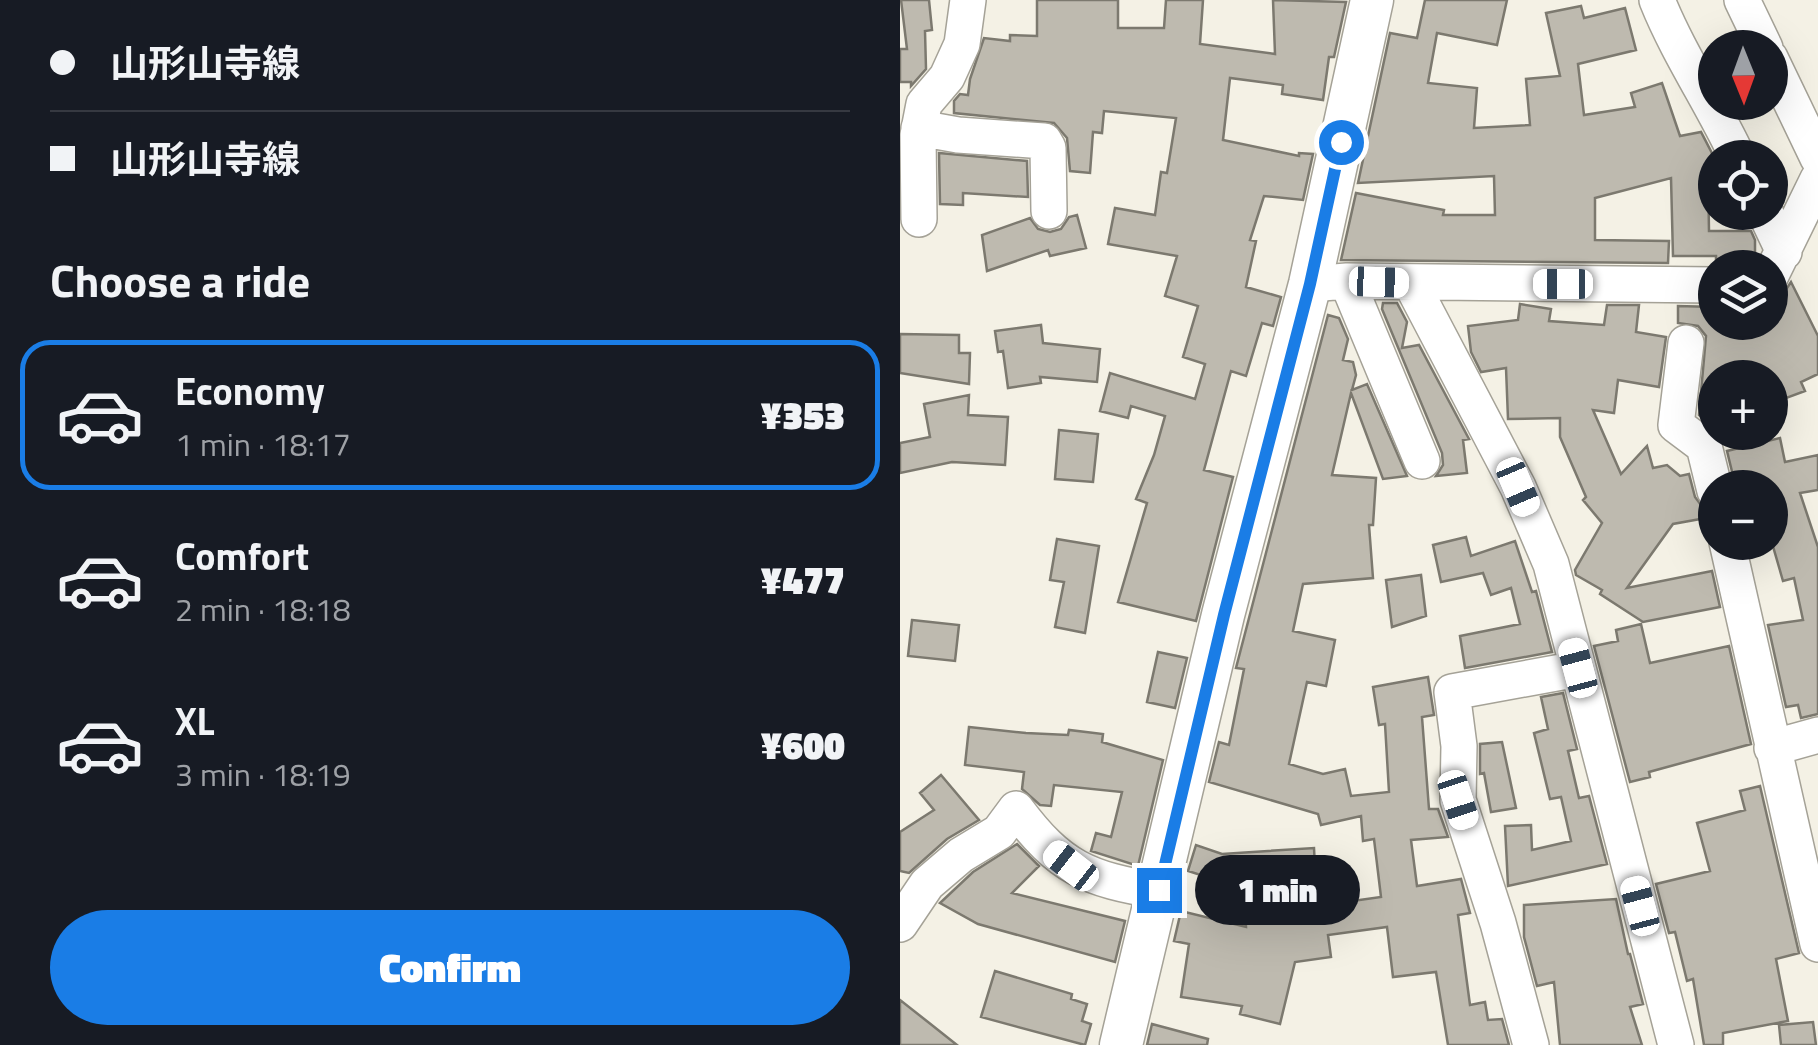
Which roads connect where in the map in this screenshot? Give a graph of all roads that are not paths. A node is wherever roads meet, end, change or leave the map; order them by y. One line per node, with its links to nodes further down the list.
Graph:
1 (968, 0): 7 (lane)
2 (1372, 0): 14 (main road)
3 (1657, 0): 8 (lane)
4 (1742, 0): 5 (lane)
5 (1756, 30)
6 (1788, 96): 9 (lane)
7 (919, 128): 11 (lane); 12 (lane)
8 (1730, 140)
9 (1818, 158)
10 (1818, 179): 13 (lane)
11 (1049, 211)
12 (919, 219)
13 (1784, 250)
14 (1329, 282): 15 (lane); 18 (lane); 24 (main road)
15 (1410, 284): 16 (lane); 21 (lane)
16 (1698, 285)
17 (1686, 343): 19 (lane)
18 (1422, 461)
19 (1710, 470)
20 (1731, 560): 23 (lane)
21 (1578, 668): 28 (lane); 29 (lane)
22 (1818, 736): 23 (lane)
23 (1772, 748): 26 (lane)
24 (1159, 890): 25 (lane); 27 (main road)
25 (900, 924)
26 (1818, 944)
27 (1120, 1045)
28 (1531, 1045)
29 (1676, 1045)

